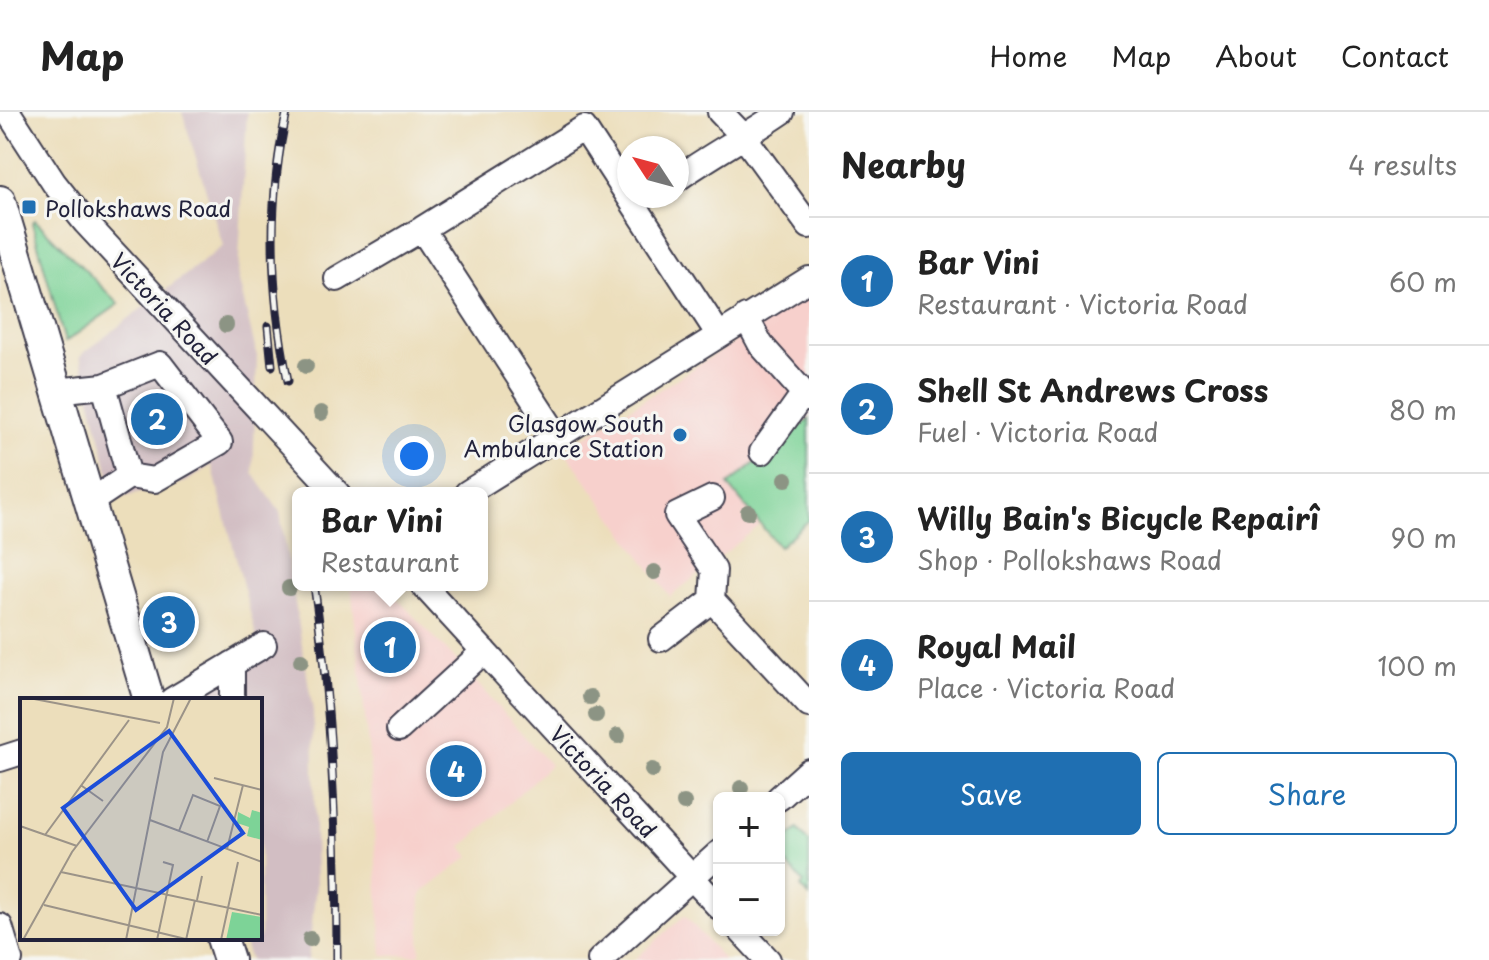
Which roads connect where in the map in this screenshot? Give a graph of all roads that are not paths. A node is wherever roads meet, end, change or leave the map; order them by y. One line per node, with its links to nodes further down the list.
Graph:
1 (8, 112): 19 (street, Victoria Road)
2 (720, 112): 4 (street)
3 (782, 112): 4 (street)
4 (745, 138): 5 (street); 7 (street)
5 (689, 170)
6 (0, 201): 14 (main road)
7 (809, 226)
8 (422, 229): 9 (street); 12 (street); 16 (street)
9 (337, 279)
10 (809, 279): 11 (street)
11 (746, 317): 12 (street); 15 (street)
12 (719, 335): 16 (street)
13 (104, 386): 14 (street); 18 (street); 18 (street)
14 (55, 391): 22 (main road)
15 (806, 396): 17 (street)
16 (557, 436): 20 (street)
17 (762, 452)
18 (129, 476): 22 (street)
19 (331, 487)
20 (476, 487)
21 (712, 498): 24 (street)
22 (90, 502): 29 (main road)
23 (429, 591): 27 (street, Victoria Road)
24 (712, 600): 25 (street); 32 (street)
25 (661, 639)
26 (264, 645): 28 (street)
27 (484, 651): 33 (street); 39 (street, Victoria Road)
28 (232, 664): 30 (street); 31 (street)
29 (148, 698)
30 (175, 698)
31 (232, 698)
32 (809, 705)
33 (399, 729)
34 (20, 753): 35 (street)
35 (0, 759)
36 (809, 771): 37 (street)
37 (785, 793)
38 (713, 858): 39 (street)
39 (692, 877): 40 (street, Victoria Road); 46 (street)
40 (713, 900)
41 (0, 926): 44 (street)
42 (746, 936): 47 (street)
43 (223, 940): 45 (main road)
44 (10, 960)
45 (229, 960)
46 (600, 960)
47 (768, 960)

